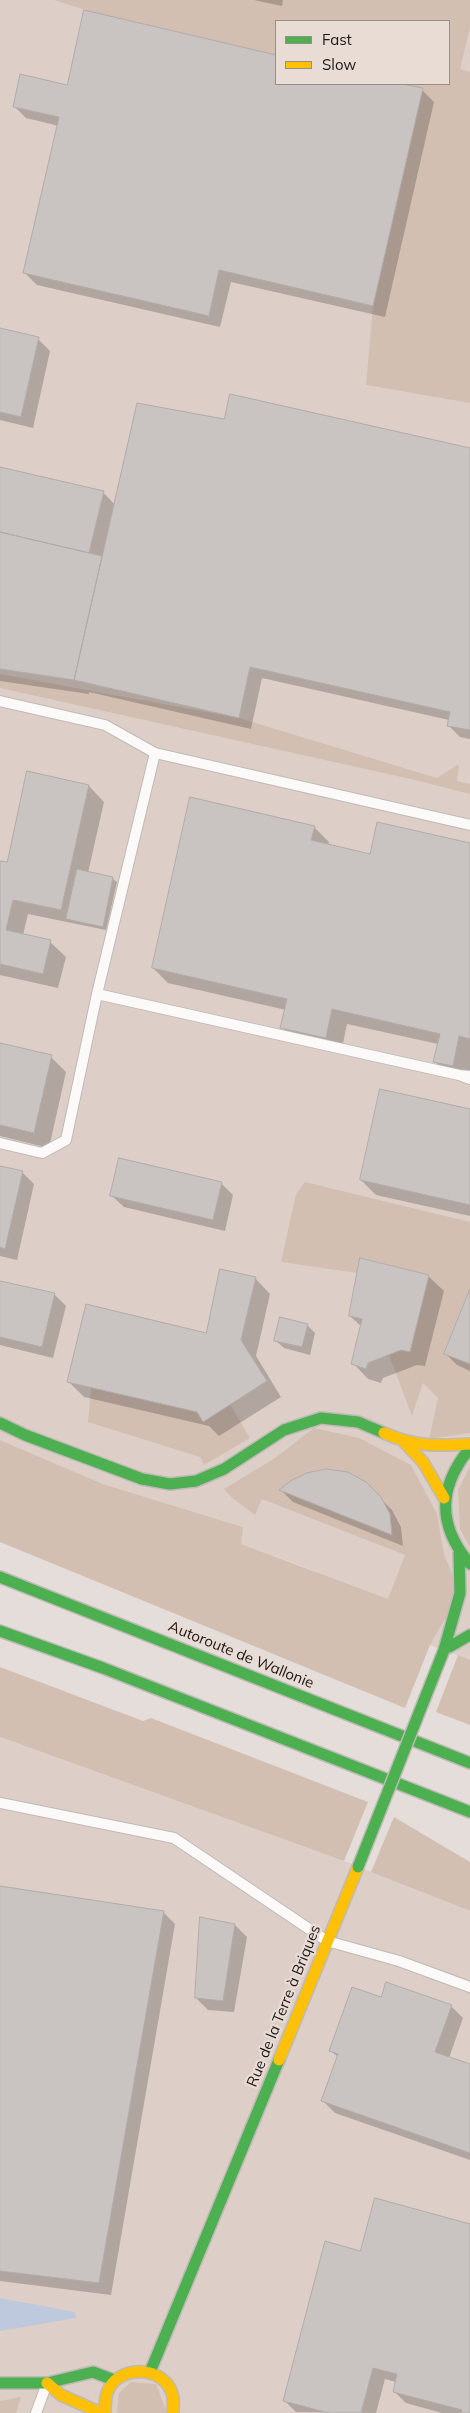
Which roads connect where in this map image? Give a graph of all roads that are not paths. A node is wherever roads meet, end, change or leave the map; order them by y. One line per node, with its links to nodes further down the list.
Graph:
1 (0, 700): 2 (lane)
2 (155, 753): 3 (lane); 4 (lane)
3 (470, 825)
4 (97, 994): 5 (lane); 6 (lane)
5 (470, 1077)
6 (0, 1143)
7 (0, 1423): 8 (main road)
8 (404, 1442): 9 (main road); 11 (main road)
9 (470, 1444)
10 (470, 1448): 11 (main road)
11 (444, 1498): 12 (main road)
12 (459, 1553): 13 (main road); 18 (main road, Rue de la Terre à Briques)
13 (470, 1564)
14 (0, 1577): 19 (main road, Autoroute de Wallonie)
15 (465, 1624): 18 (main road, Rue de la Terre à Briques)
16 (0, 1631): 21 (main road)
17 (470, 1635): 18 (main road)
18 (444, 1650): 22 (main road, Rue de la Terre à Briques, bridge)
19 (470, 1763)
20 (0, 1803): 22 (lane)
21 (470, 1812)
22 (327, 1941): 23 (lane); 24 (main road, Rue de la Terre à Briques)
23 (470, 1987)
24 (150, 2372): 25 (main road); 31 (main road)
25 (114, 2380): 27 (main road); 30 (main road)
26 (0, 2383): 27 (main road)
27 (47, 2383): 28 (lane); 29 (main road)
28 (36, 2413)
29 (100, 2413)
30 (105, 2413)
31 (173, 2413)

